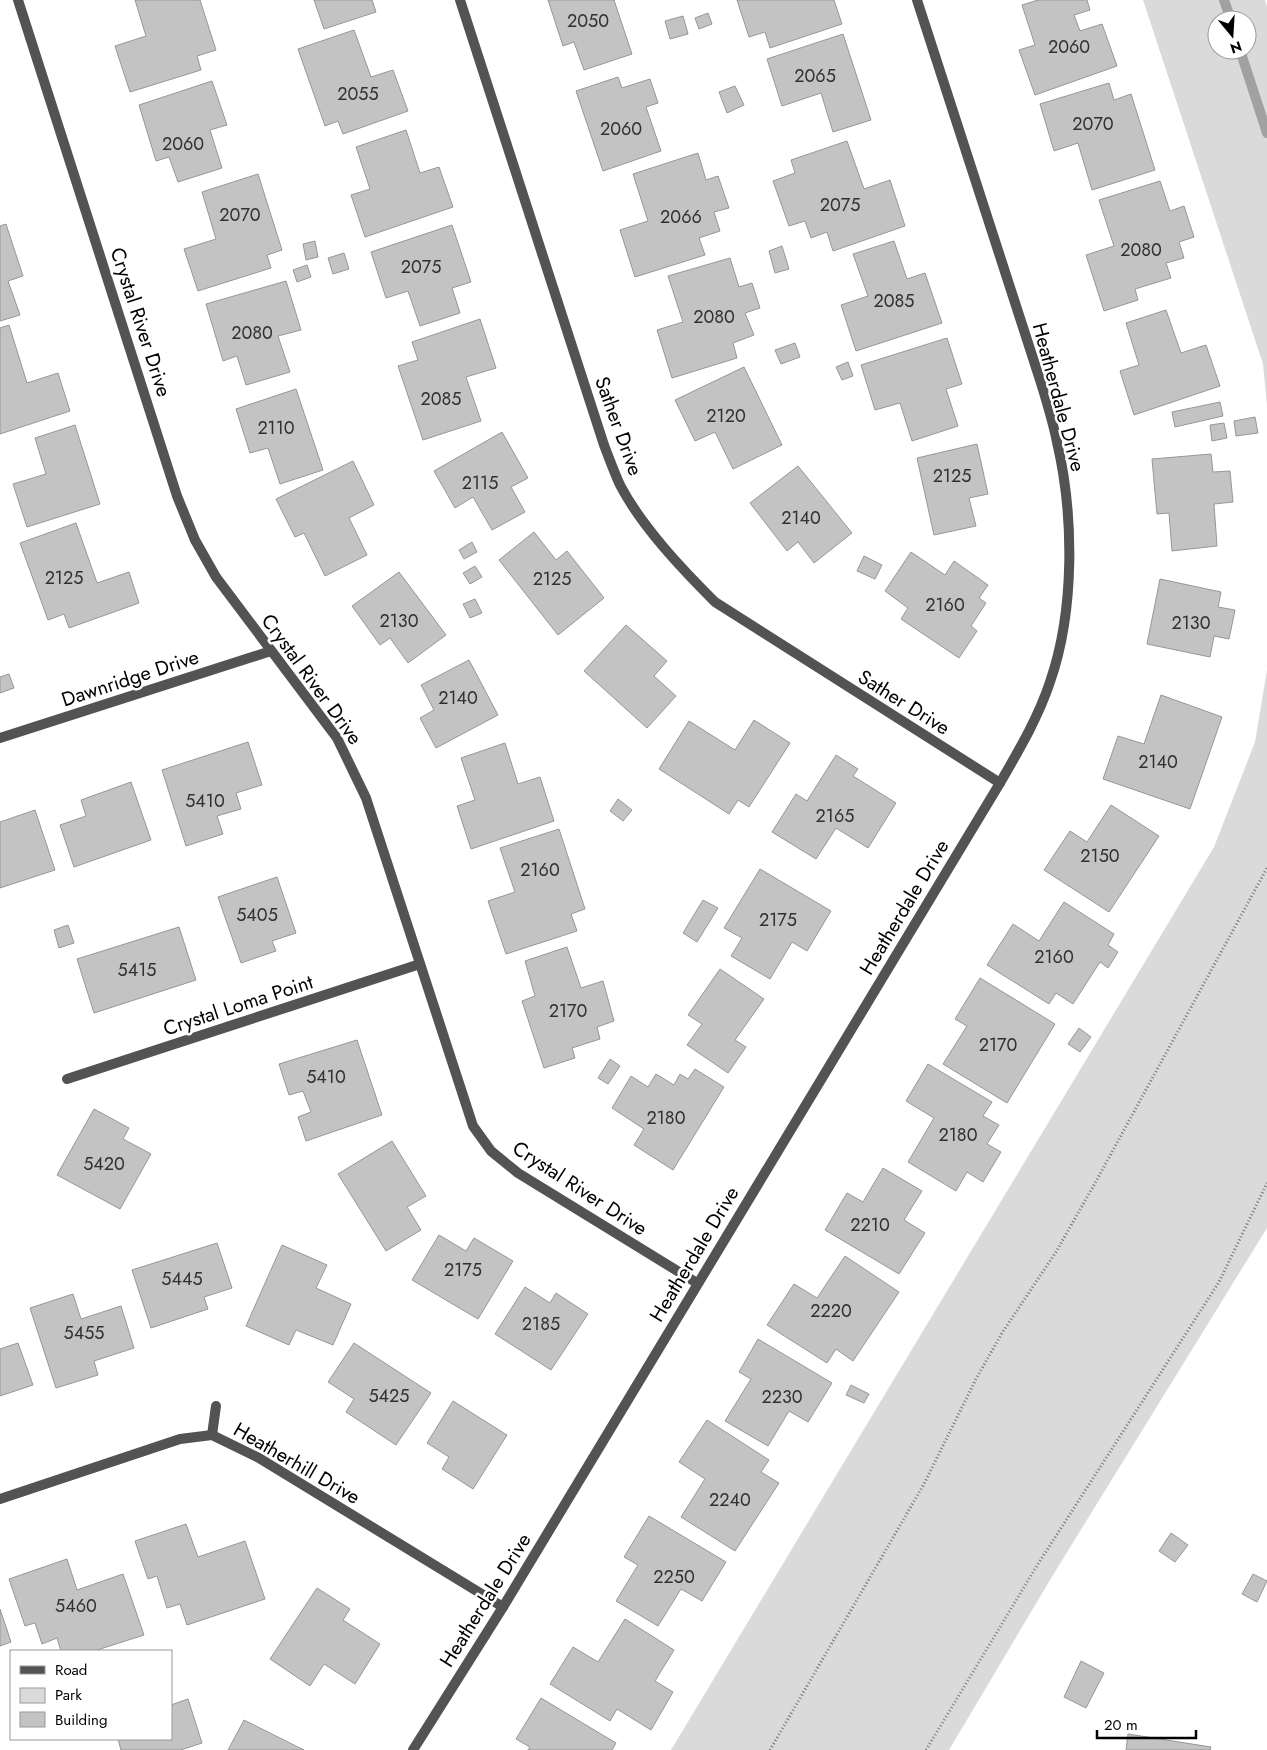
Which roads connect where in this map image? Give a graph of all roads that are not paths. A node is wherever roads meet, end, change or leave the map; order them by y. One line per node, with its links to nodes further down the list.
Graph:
1 (18, 0): 4 (street, Crystal River Drive)
2 (460, 0): 6 (street, Sather Drive)
3 (917, 0): 6 (street, Heatherdale Drive)
4 (271, 651): 5 (street, Dawnridge Drive); 7 (street, Crystal River Drive)
5 (0, 738)
6 (1000, 784): 9 (street, Heatherdale Drive)
7 (420, 964): 8 (street, Crystal Loma Point); 9 (street, Crystal River Drive)
8 (68, 1078)
9 (697, 1282): 13 (street, Heatherdale Drive)
10 (216, 1406): 11 (street)
11 (212, 1435): 12 (street, Heatherhill Drive); 13 (street, Heatherhill Drive)
12 (0, 1499)
13 (502, 1607): 14 (street, Heatherdale Drive)
14 (412, 1750)

